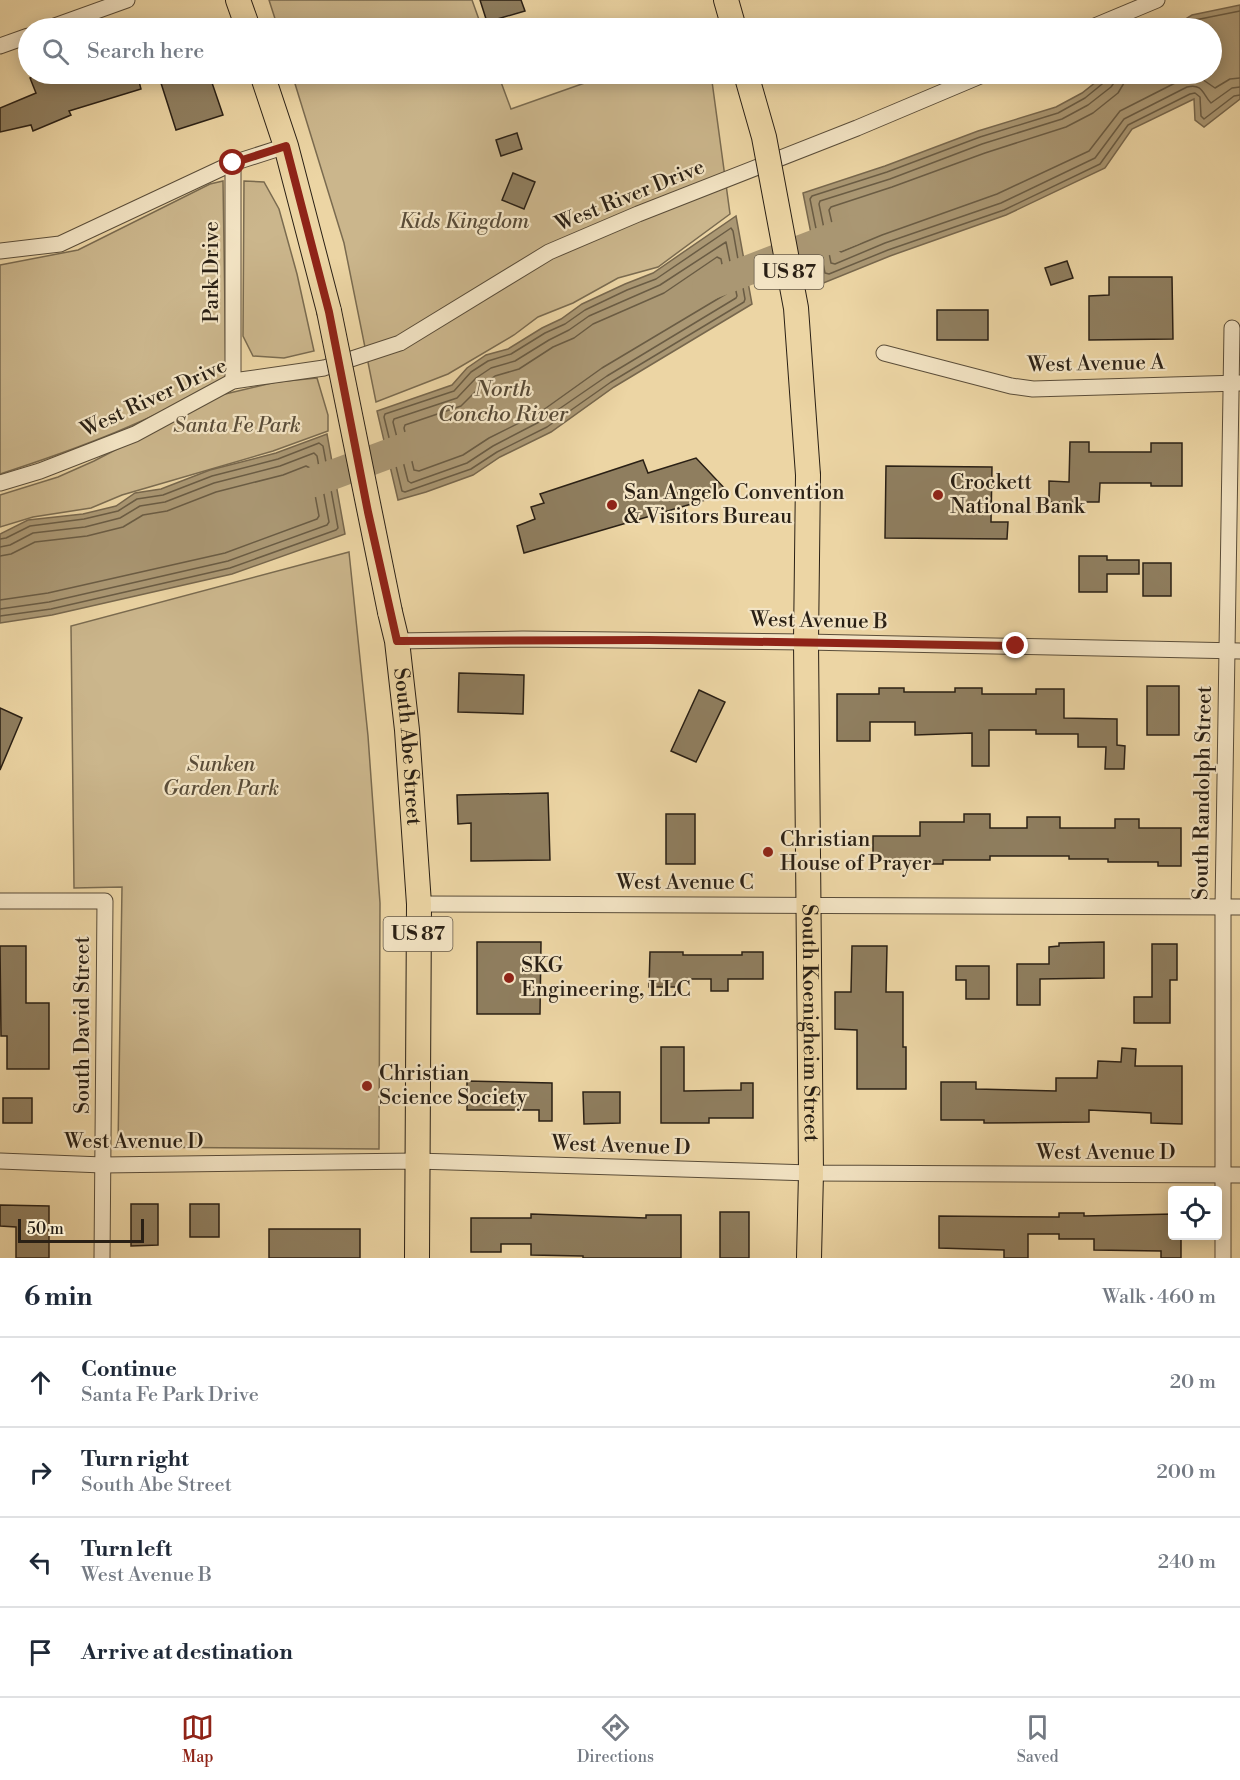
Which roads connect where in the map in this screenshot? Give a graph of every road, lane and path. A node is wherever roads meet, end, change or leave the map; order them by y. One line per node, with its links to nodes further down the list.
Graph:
1 (127, 0): 5 (street)
2 (238, 0): 6 (main road)
3 (726, 0): 7 (main road)
4 (1157, 0): 8 (street)
5 (77, 18)
6 (244, 18)
7 (731, 18)
8 (1114, 18)
9 (18, 40): 10 (street)
10 (0, 46)
11 (265, 84): 14 (main road, South Abe Street / US 87)
12 (749, 84): 23 (main road, South Koenigheim Street / US 87, bridge)
13 (961, 84): 19 (street, West River Drive)
14 (286, 146): 15 (street); 22 (main road, South Abe Street / US 87, bridge)
15 (233, 163): 16 (street); 19 (street, Park Drive)
16 (0, 251)
17 (1232, 328): 20 (street, South Randolph Street)
18 (884, 353): 20 (street, West Avenue A)
19 (233, 381): 21 (street, West River Drive)
20 (1235, 382): 24 (street, South Randolph Street)
21 (0, 483)
22 (397, 641): 23 (street, West Avenue B); 26 (main road, South Abe Street / US 87)
23 (806, 642): 24 (street, West Avenue B); 27 (main road, South Koenigheim Street / US 87)
24 (1233, 652): 28 (street, South Randolph Street)
25 (0, 901): 32 (street, South David Street)
26 (419, 904): 27 (street, West Avenue C); 31 (main road, South Abe Street / US 87)
27 (808, 904): 28 (street, West Avenue C); 33 (main road, South Koenigheim Street / US 87)
28 (1223, 907): 29 (street, West Avenue C); 34 (street, South Randolph Street)
29 (1240, 907)
30 (0, 1161): 32 (street, West Avenue D)
31 (416, 1161): 32 (street, West Avenue D); 33 (street, West Avenue D); 37 (main road, South Abe Street / US 87)
32 (103, 1165): 36 (street, South David Street)
33 (811, 1173): 34 (street, West Avenue D); 38 (main road, South Koenigheim Street / US 87)
34 (1224, 1175): 35 (street, West Avenue D); 39 (street, South Randolph Street)
35 (1240, 1175)
36 (102, 1258)
37 (417, 1258)
38 (809, 1258)
39 (1223, 1258)

